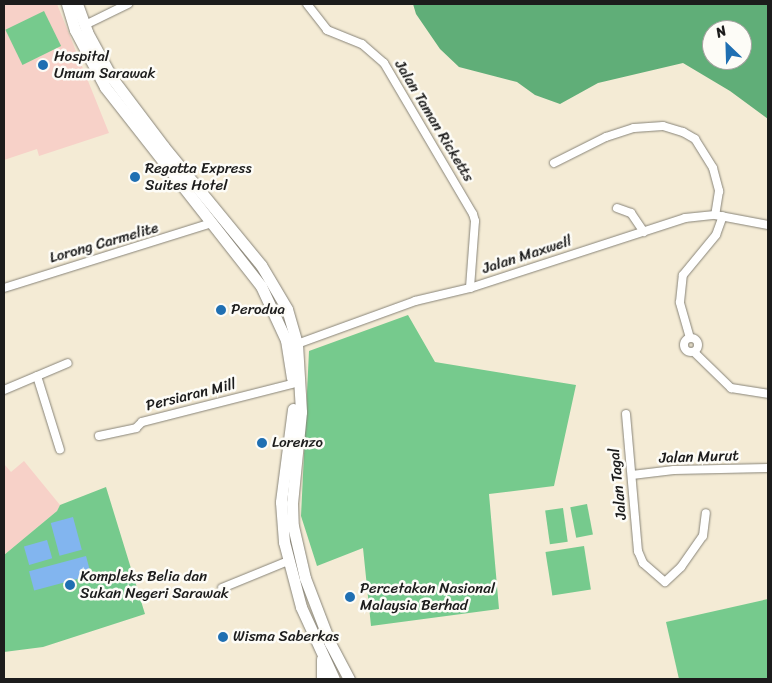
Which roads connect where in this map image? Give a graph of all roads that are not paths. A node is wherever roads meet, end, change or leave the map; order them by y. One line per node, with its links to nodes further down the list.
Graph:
1 (67, 4): 9 (main road)
2 (78, 4): 5 (main road)
3 (128, 4): 5 (street)
4 (307, 4): 13 (street, Jalan Taman Ricketts)
5 (85, 25): 14 (main road)
6 (554, 163): 8 (street)
7 (617, 208): 11 (street)
8 (719, 215): 10 (street, Jalan Maxwell); 11 (street, Jalan Maxwell); 19 (street)
9 (212, 223): 12 (street, Lorong Carmelite); 17 (main road)
10 (768, 225)
11 (644, 232): 13 (street, Jalan Maxwell)
12 (4, 288)
13 (470, 288): 14 (street, Jalan Maxwell)
14 (297, 344): 31 (main road)
15 (68, 363): 16 (street)
16 (37, 376): 18 (street); 22 (street)
17 (292, 384): 21 (street, Persiaran Mill); 26 (main road)
18 (4, 390)
19 (768, 394)
20 (626, 414): 24 (street, Jalan Tagal)
21 (99, 436)
22 (60, 450)
23 (768, 468): 24 (street, Jalan Murut)
24 (632, 475): 25 (street, Jalan Tagal)
25 (706, 513)
26 (288, 561): 27 (street); 28 (main road)
27 (222, 588)
28 (322, 651): 29 (main road); 30 (main road)
29 (322, 679)
30 (334, 679)
31 (349, 679)

